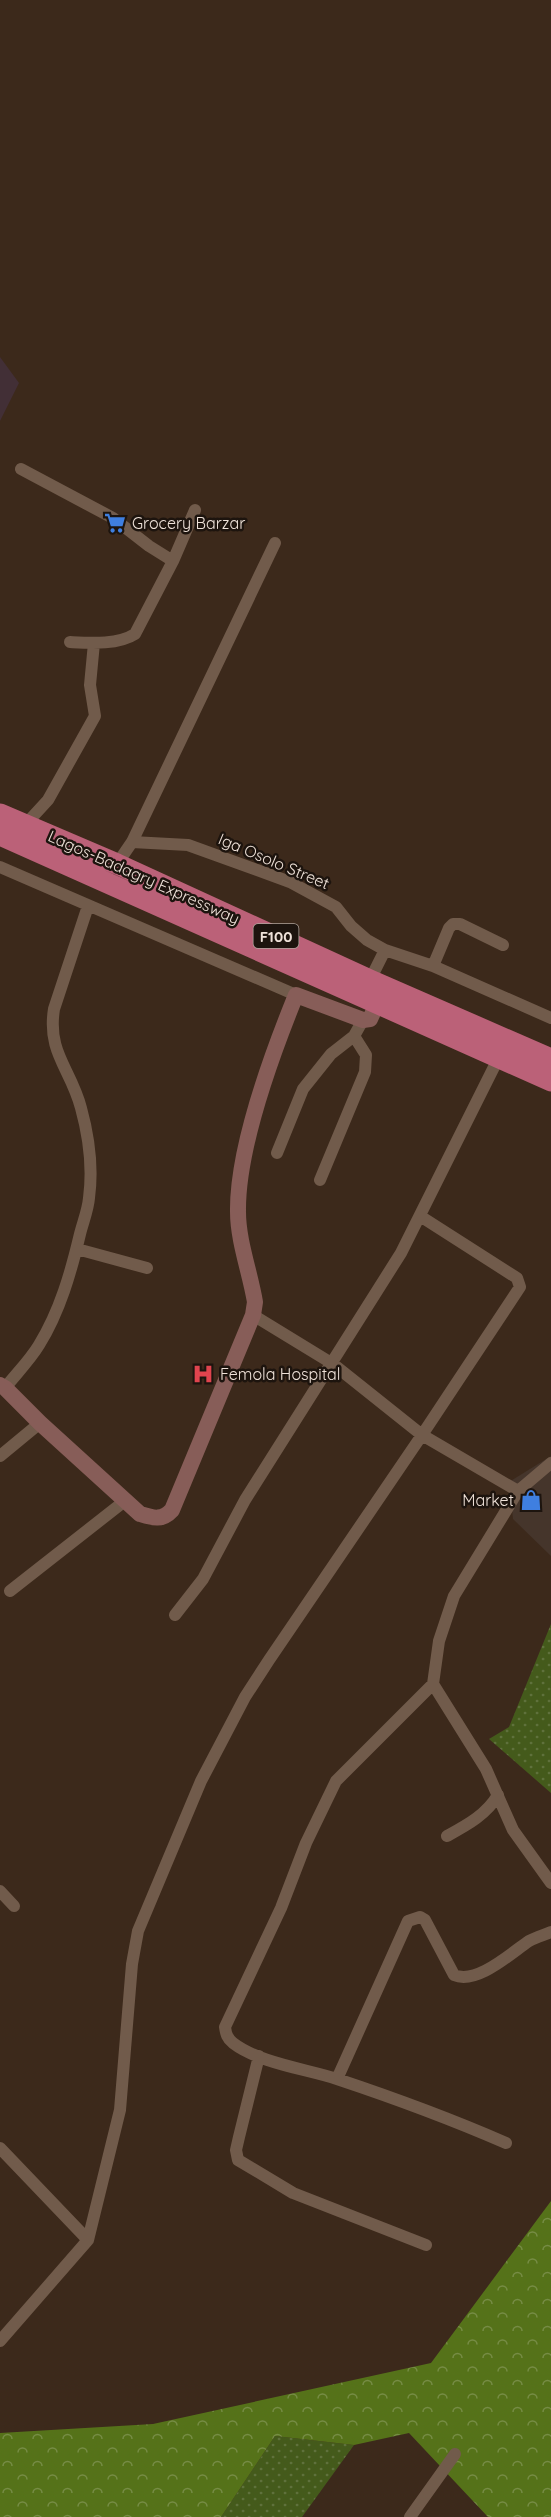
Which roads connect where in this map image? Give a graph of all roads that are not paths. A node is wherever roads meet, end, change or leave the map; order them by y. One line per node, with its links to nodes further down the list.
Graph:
1 (21, 469): 4 (street)
2 (195, 510): 4 (street)
3 (275, 543): 10 (street)
4 (173, 561): 6 (street)
5 (70, 642): 6 (street)
6 (94, 643): 8 (street)
7 (0, 814): 8 (highway, Lagos-Badagry Expressway / F100)
8 (25, 825): 11 (highway, Lagos-Badagry Expressway / F100)
9 (0, 835): 19 (highway, Lagos-Badagry Expressway / F100)
10 (132, 842): 11 (street); 15 (street, Iga Osolo Street)
11 (117, 864): 17 (highway, Lagos-Badagry Expressway / F100)
12 (0, 867): 13 (street)
13 (88, 906): 18 (street); 28 (street)
14 (503, 945): 16 (street)
15 (385, 950): 16 (street, Iga Osolo Street); 17 (street)
16 (433, 966): 20 (street, Iga Osolo Street)
17 (370, 980): 23 (highway, Lagos-Badagry Expressway / F100)
18 (296, 995): 19 (street); 30 (street)
19 (370, 1012): 21 (street); 22 (highway, Lagos-Badagry Expressway / F100)
20 (551, 1018)
21 (354, 1036): 25 (street); 26 (street)
22 (499, 1057): 24 (highway, Lagos-Badagry Expressway / F100); 27 (street)
23 (551, 1059)
24 (551, 1081)
25 (277, 1153)
26 (320, 1180)
27 (420, 1216): 31 (street); 34 (street)
28 (77, 1249): 29 (street); 32 (street)
29 (147, 1268)
30 (253, 1315): 31 (street); 38 (street)
31 (333, 1364): 34 (street); 40 (street)
32 (3, 1386): 33 (street)
33 (40, 1423): 35 (street); 38 (street)
34 (422, 1435): 37 (street); 52 (street)
35 (0, 1456)
36 (551, 1463): 37 (street)
37 (518, 1491): 41 (street)
38 (126, 1500): 39 (street)
39 (10, 1591)
40 (175, 1614)
41 (433, 1684): 42 (street); 48 (street)
42 (498, 1795): 43 (street); 44 (street)
43 (447, 1836)
44 (551, 1883)
45 (0, 1891): 46 (street)
46 (14, 1906)
47 (551, 1932): 49 (street)
48 (259, 2056): 49 (street); 53 (street)
49 (337, 2079): 50 (street)
50 (506, 2143)
51 (0, 2148): 52 (street)
52 (88, 2240): 54 (street)
53 (426, 2245)
54 (0, 2341)
55 (455, 2454): 56 (street)
56 (410, 2517)

